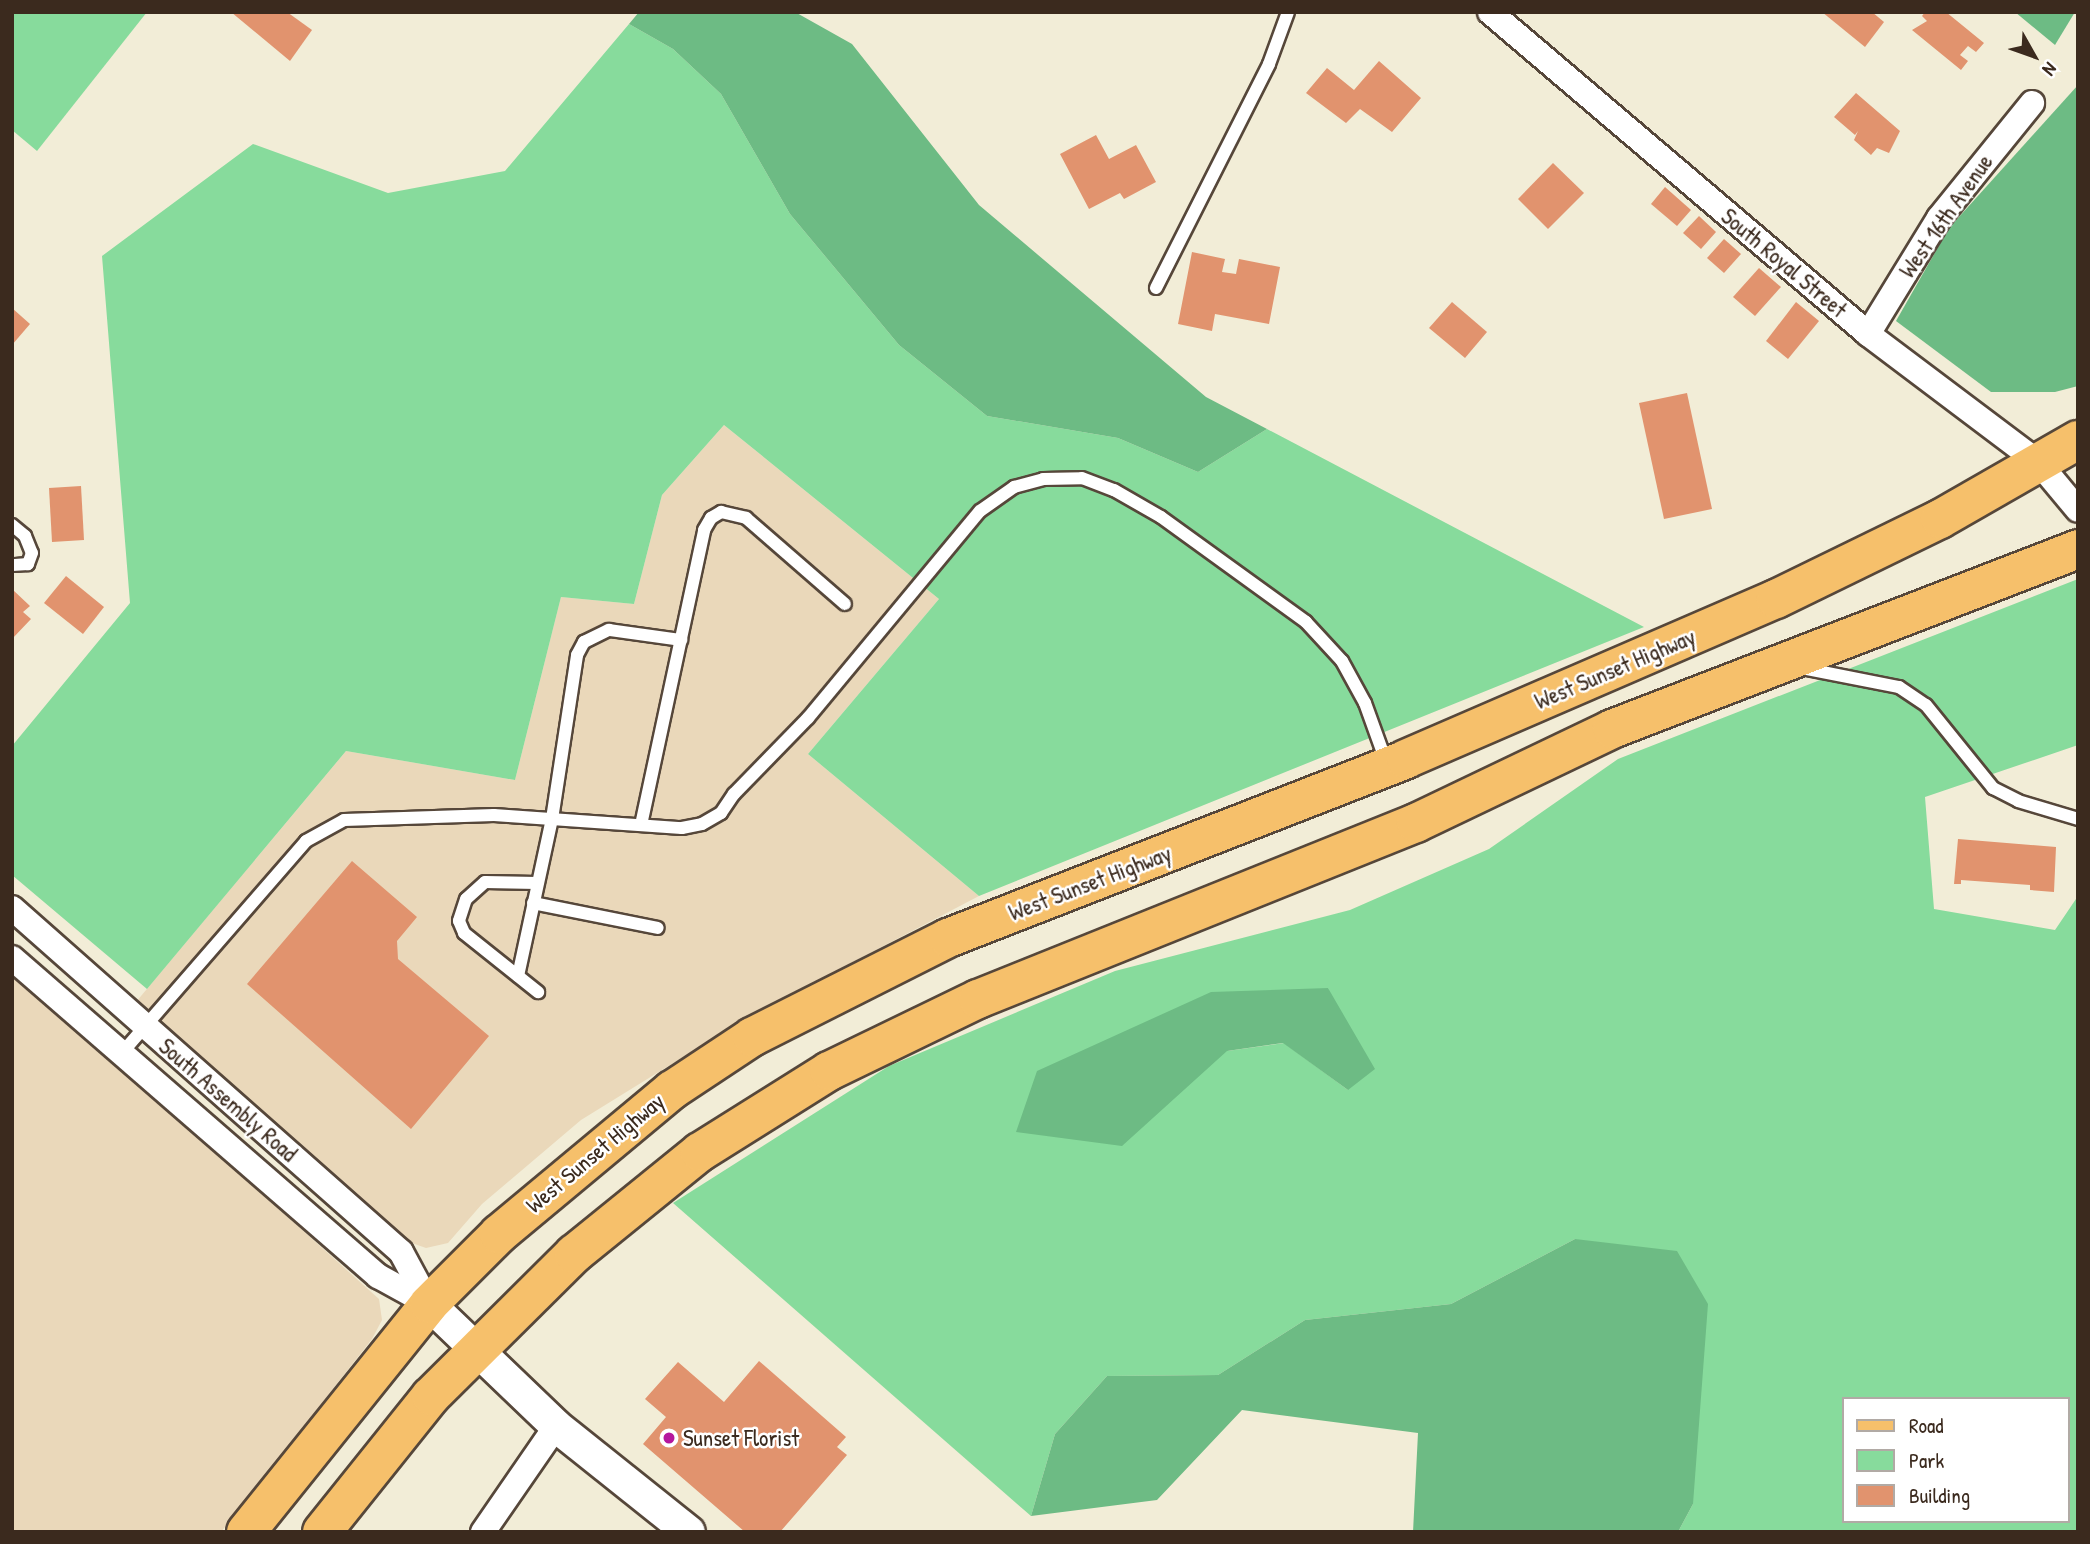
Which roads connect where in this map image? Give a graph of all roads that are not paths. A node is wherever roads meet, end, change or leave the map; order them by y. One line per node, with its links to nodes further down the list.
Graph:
1 (1288, 12): 4 (lane)
2 (1490, 12): 5 (street, South Royal Street)
3 (2032, 103): 5 (street, West 16th Avenue)
4 (1156, 288)
5 (1868, 334): 7 (street, South Royal Street)
6 (2078, 440): 7 (main road, West Sunset Highway)
7 (2038, 462): 8 (street, South Royal Street); 15 (main road, West Sunset Highway)
8 (2078, 510)
9 (12, 525): 11 (lane)
10 (2078, 549): 14 (main road)
11 (12, 565)
12 (845, 604): 13 (lane)
13 (681, 640): 16 (lane); 18 (lane)
14 (1780, 664): 17 (lane); 29 (main road)
15 (1388, 766): 18 (lane); 28 (main road, West Sunset Highway)
16 (552, 819): 18 (lane); 19 (lane); 26 (lane)
17 (2078, 819)
18 (641, 825)
19 (537, 883): 20 (lane); 24 (lane)
20 (533, 904): 22 (lane); 24 (lane)
21 (12, 908): 26 (street, South Assembly Road)
22 (658, 928)
23 (12, 958): 27 (street, South Assembly Road)
24 (517, 976): 25 (lane)
25 (538, 992)
26 (146, 1027): 27 (lane); 28 (street, South Assembly Road)
27 (121, 1054): 28 (street, South Assembly Road)
28 (429, 1304): 29 (street, South Assembly Road); 31 (main road, West Sunset Highway)
29 (479, 1350): 30 (street, South Assembly Road); 32 (main road)
30 (556, 1426): 33 (street); 34 (street, South Assembly Road)
31 (246, 1532)
32 (322, 1532)
33 (483, 1532)
34 (690, 1532)

